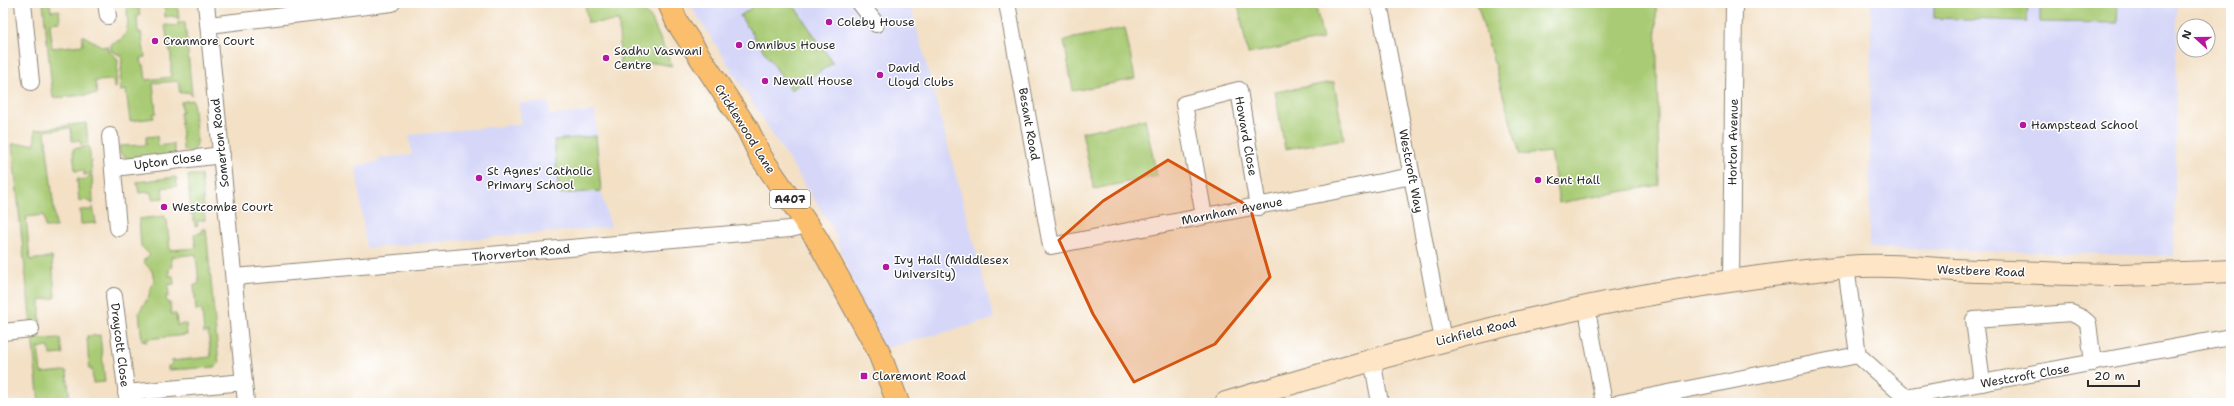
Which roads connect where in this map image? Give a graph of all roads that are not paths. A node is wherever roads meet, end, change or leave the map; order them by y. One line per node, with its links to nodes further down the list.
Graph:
1 (23, 3): 11 (street)
2 (206, 3): 10 (street, Somerton Road)
3 (392, 3): 10 (street)
4 (668, 3): 18 (main road, Cricklewood Lane / A407)
5 (860, 3): 9 (street)
6 (1007, 3): 20 (street, Besant Road)
7 (1379, 3): 15 (street, Westcroft Way)
8 (1734, 3): 24 (street, Horton Avenue)
9 (876, 24)
10 (209, 25): 13 (street, Somerton Road)
11 (31, 82)
12 (110, 136): 14 (street)
13 (222, 155): 14 (street, Upton Close); 23 (street, Somerton Road)
14 (114, 168): 19 (street)
15 (1412, 176): 16 (street, Marnham Avenue); 30 (street, Westcroft Way)
16 (1258, 207): 17 (street, Marnham Avenue); 17 (street, Howard Close)
17 (1204, 216): 20 (street, Marnham Avenue)
18 (808, 225): 23 (street, Thorverton Road); 38 (main road, Cricklewood Lane / A407)
19 (118, 228)
20 (1052, 246)
21 (1846, 267): 22 (street, Westbere Road); 24 (street, Westbere Road); 31 (street)
22 (2231, 271)
23 (234, 277): 34 (street, Somerton Road)
24 (1732, 281): 30 (street, Lichfield Road)
25 (114, 296): 36 (street, Draycott Close)
26 (1590, 321): 41 (street)
27 (31, 329): 28 (street)
28 (3, 332)
29 (2231, 337): 33 (street, Westcroft Close)
30 (1443, 340): 32 (street, Lichfield Road)
31 (1858, 355): 35 (street, Westcroft Close); 42 (street)
32 (1372, 359): 39 (street, Lichfield Road); 40 (street)
33 (2093, 363): 35 (street, Westcroft Close); 35 (street)
34 (244, 382): 36 (street, Draycott Close); 37 (street, Somerton Road)
35 (1982, 383)
36 (127, 398)
37 (246, 403)
38 (898, 403)
39 (1226, 403)
40 (1380, 403)
41 (1604, 403)
42 (1619, 403)

